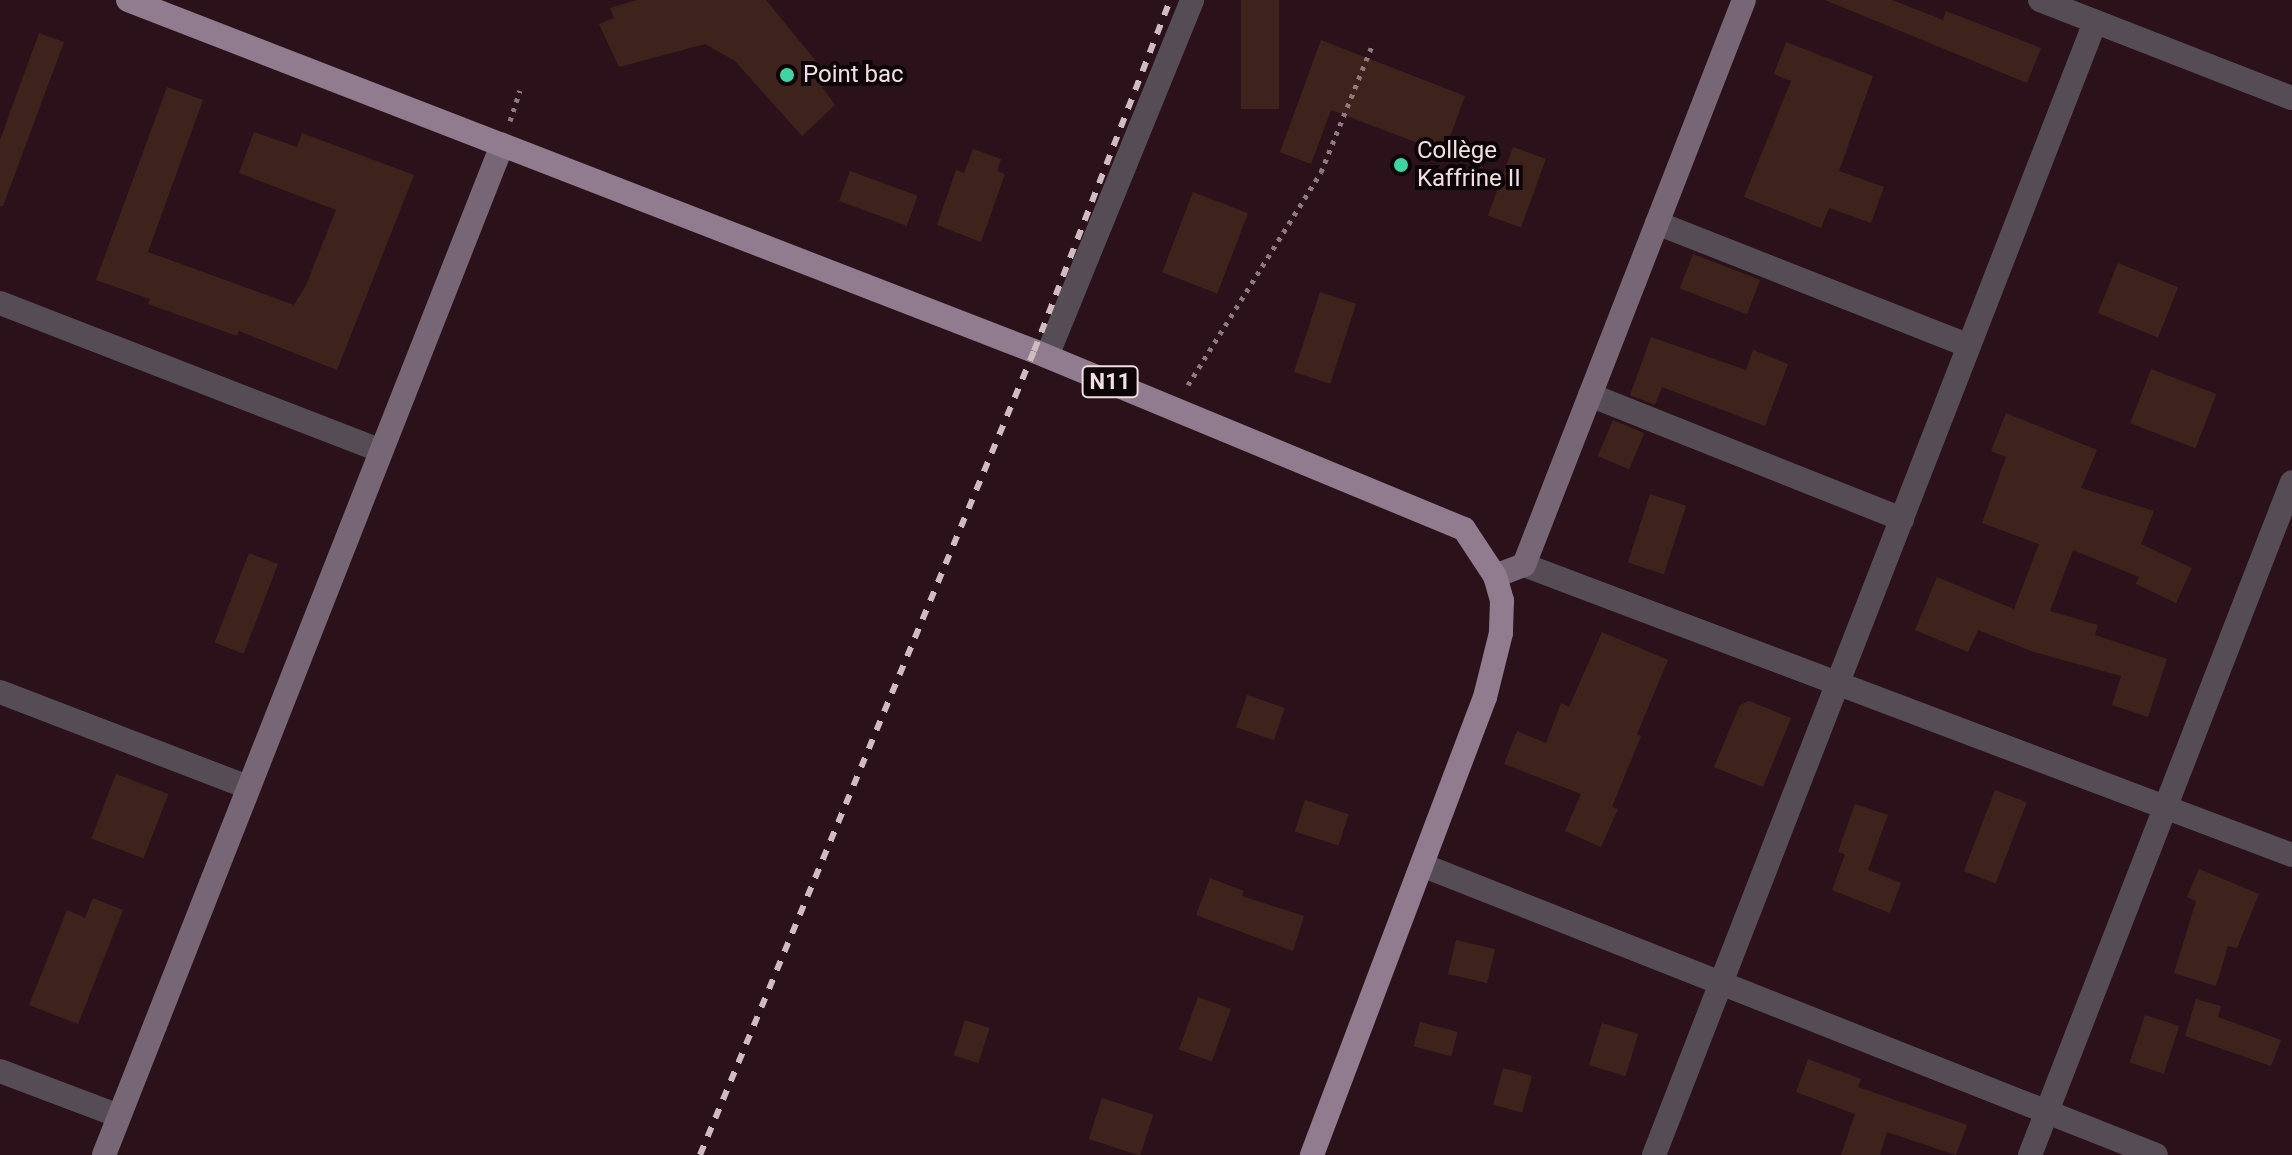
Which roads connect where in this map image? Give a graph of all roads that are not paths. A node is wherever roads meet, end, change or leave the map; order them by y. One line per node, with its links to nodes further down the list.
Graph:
1 (128, 0): 7 (main road, N11)
2 (1192, 0): 11 (street)
3 (1744, 0): 8 (main road)
4 (2040, 0): 5 (street)
5 (2095, 22): 6 (street); 10 (street)
6 (2292, 98)
7 (502, 145): 11 (main road, N11); 13 (main road)
8 (1657, 223): 10 (street); 12 (main road)
9 (0, 303): 13 (street)
10 (1969, 346): 15 (street)
11 (1047, 356): 17 (main road, N11)
12 (1590, 395): 15 (street); 16 (main road)
13 (379, 450): 20 (main road)
14 (2292, 482): 21 (street)
15 (1902, 519): 18 (street)
16 (1524, 565): 17 (main road); 18 (street)
17 (1495, 576): 23 (main road, N11)
18 (1837, 683): 21 (street); 24 (street)
19 (0, 692): 20 (street)
20 (248, 787): 27 (main road)
21 (2166, 807): 22 (street); 26 (street)
22 (2292, 855)
23 (1422, 865): 24 (street); 29 (main road, N11)
24 (1721, 983): 26 (street); 30 (street)
25 (0, 1071): 27 (street)
26 (2047, 1112): 31 (street); 32 (street)
27 (119, 1116): 28 (main road)
28 (104, 1155)
29 (1312, 1155)
30 (1654, 1155)
31 (2030, 1155)
32 (2156, 1155)

